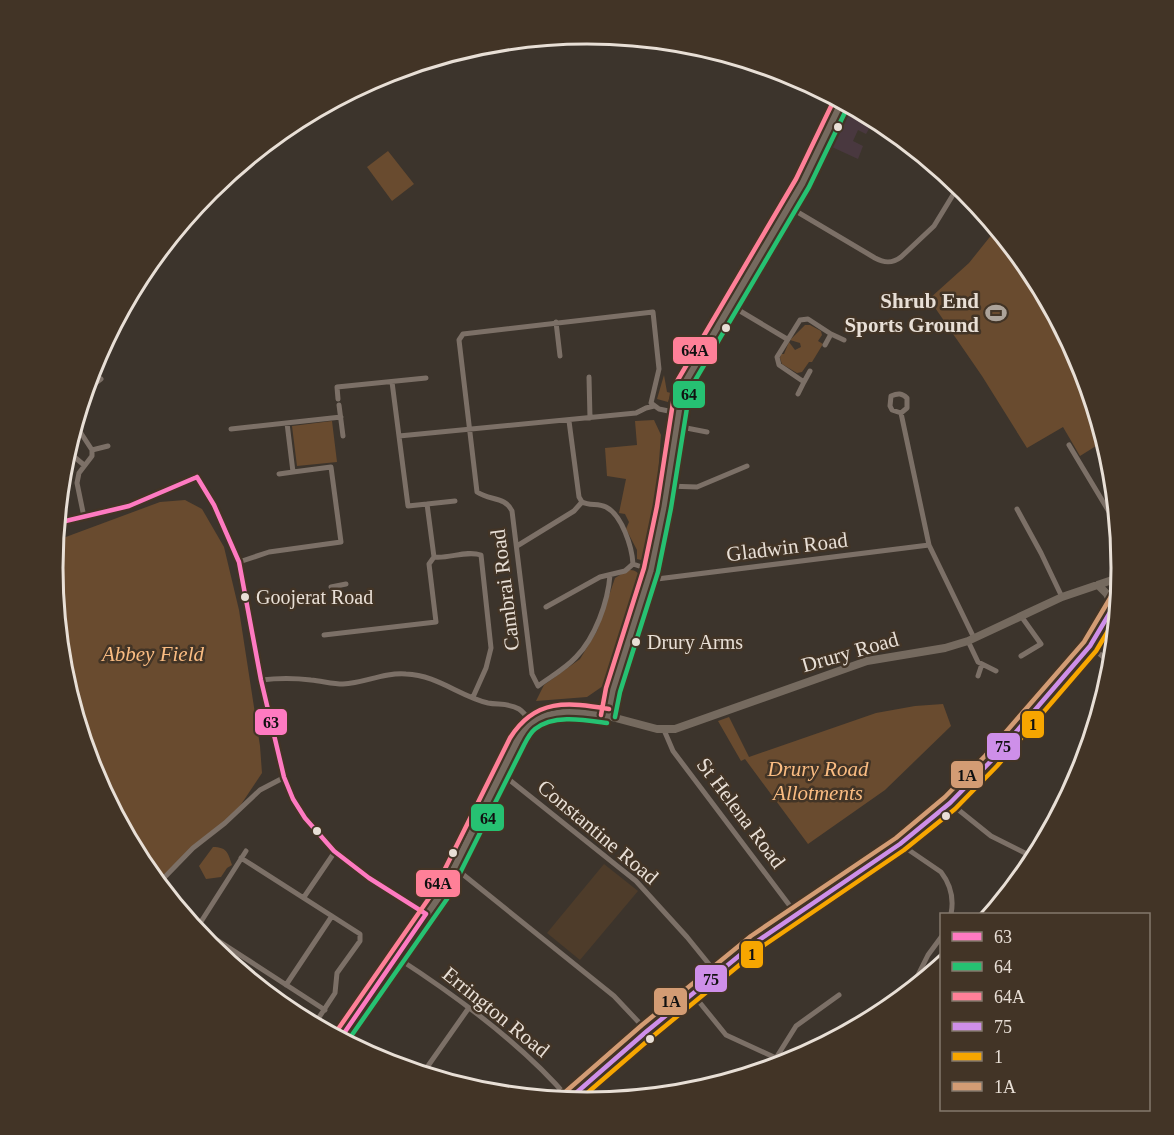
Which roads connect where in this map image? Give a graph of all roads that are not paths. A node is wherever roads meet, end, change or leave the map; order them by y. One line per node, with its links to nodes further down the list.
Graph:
1 (839, 108): 3 (main road)
2 (952, 192): 3 (street)
3 (789, 207): 4 (main road)
4 (730, 305): 7 (street); 20 (main road)
5 (556, 322): 10 (street); 19 (street); 28 (street, Cambrai Road)
6 (831, 334): 7 (street); 8 (street); 9 (street)
7 (787, 339): 17 (street)
8 (844, 340)
9 (825, 345)
10 (560, 356)
11 (810, 371): 17 (street)
12 (590, 377): 23 (street)
13 (426, 378): 16 (street)
14 (101, 379): 15 (street)
15 (98, 382)
16 (392, 382): 22 (street); 32 (street)
17 (804, 382): 18 (street)
18 (798, 394)
19 (654, 406): 20 (street); 23 (street)
20 (678, 413): 26 (main road)
21 (901, 413): 49 (street)
22 (340, 417): 25 (street); 31 (street)
23 (590, 418): 24 (street)
24 (569, 421): 28 (street); 43 (street)
25 (287, 423): 27 (street); 39 (street)
26 (676, 426): 29 (street); 41 (main road)
27 (231, 429)
28 (469, 429): 32 (street); 50 (street, Cambrai Road)
29 (707, 432)
30 (81, 433): 35 (street)
31 (343, 436)
32 (399, 436): 44 (street)
33 (1069, 445): 46 (street)
34 (108, 446): 35 (street)
35 (92, 450): 37 (street)
36 (75, 457): 37 (street)
37 (84, 465): 47 (street)
38 (747, 466): 41 (street)
39 (293, 472): 40 (street); 52 (street)
40 (279, 474)
41 (667, 486): 54 (main road)
42 (455, 501): 44 (street)
43 (582, 502): 50 (street); 53 (street)
44 (427, 504): 51 (street)
45 (1017, 509): 61 (street)
46 (1108, 510)
47 (84, 517): 48 (street); 52 (street)
48 (65, 521)
49 (929, 545): 56 (street, Gladwin Road); 67 (street)
50 (517, 546): 55 (street, Cambrai Road)
51 (434, 557): 66 (street); 75 (street)
52 (240, 562): 74 (street)
53 (633, 564): 54 (street); 55 (street)
54 (651, 570): 56 (main road)
55 (610, 575): 63 (street)
56 (649, 580): 76 (main road)
57 (1111, 580): 59 (main road, Drury Road)
58 (346, 584): 60 (street)
59 (1098, 585): 61 (main road, Drury Road); 62 (main road)
60 (331, 586)
61 (1062, 597): 65 (main road, Drury Road)
62 (1110, 597)
63 (546, 607)
64 (1109, 615): 68 (main road)
65 (1022, 616): 67 (main road, Drury Road); 69 (street)
66 (324, 635)
67 (971, 639): 71 (street); 78 (main road, Drury Road)
68 (1090, 646): 70 (street); 81 (main road)
69 (1021, 656)
70 (1103, 657)
71 (982, 664): 72 (street); 73 (street)
72 (996, 671)
73 (978, 676)
74 (261, 680): 75 (street); 80 (street)
75 (473, 697): 77 (street)
76 (608, 716): 77 (main road, Drury Road); 78 (main road, Drury Road)
77 (531, 723): 79 (main road)
78 (664, 730): 92 (street, St Helena Road)
79 (502, 774): 87 (main road); 100 (street, Constantine Road)
80 (283, 778): 84 (street); 88 (street)
81 (950, 803): 82 (main road); 85 (street)
82 (900, 844): 90 (street); 92 (main road)
83 (246, 851): 86 (street)
84 (334, 853): 89 (street); 91 (street)
85 (1026, 854)
86 (241, 858): 89 (street); 94 (street)
87 (455, 868): 91 (main road); 107 (street)
88 (165, 877)
89 (304, 897): 93 (street)
90 (951, 913)
91 (426, 914): 98 (main road)
92 (796, 914): 100 (main road)
93 (332, 916): 101 (street); 105 (street)
94 (200, 921)
95 (940, 939): 99 (street)
96 (223, 944): 97 (street)
97 (231, 949): 101 (street)
98 (396, 957): 104 (street, Errington Road); 108 (main road)
99 (920, 971)
100 (717, 974): 102 (main road)
101 (286, 984): 105 (street)
102 (692, 993): 107 (main road); 110 (street)
103 (839, 995): 109 (street)
104 (468, 1009): 111 (street); 113 (street, Errington Road)
105 (324, 1010): 106 (street)
106 (319, 1017)
107 (647, 1031): 112 (main road)
108 (345, 1032)
109 (777, 1056)
110 (774, 1057)
111 (428, 1067)
112 (585, 1085): 114 (main road); 115 (street)
113 (560, 1090)
114 (578, 1091)
115 (591, 1092)

